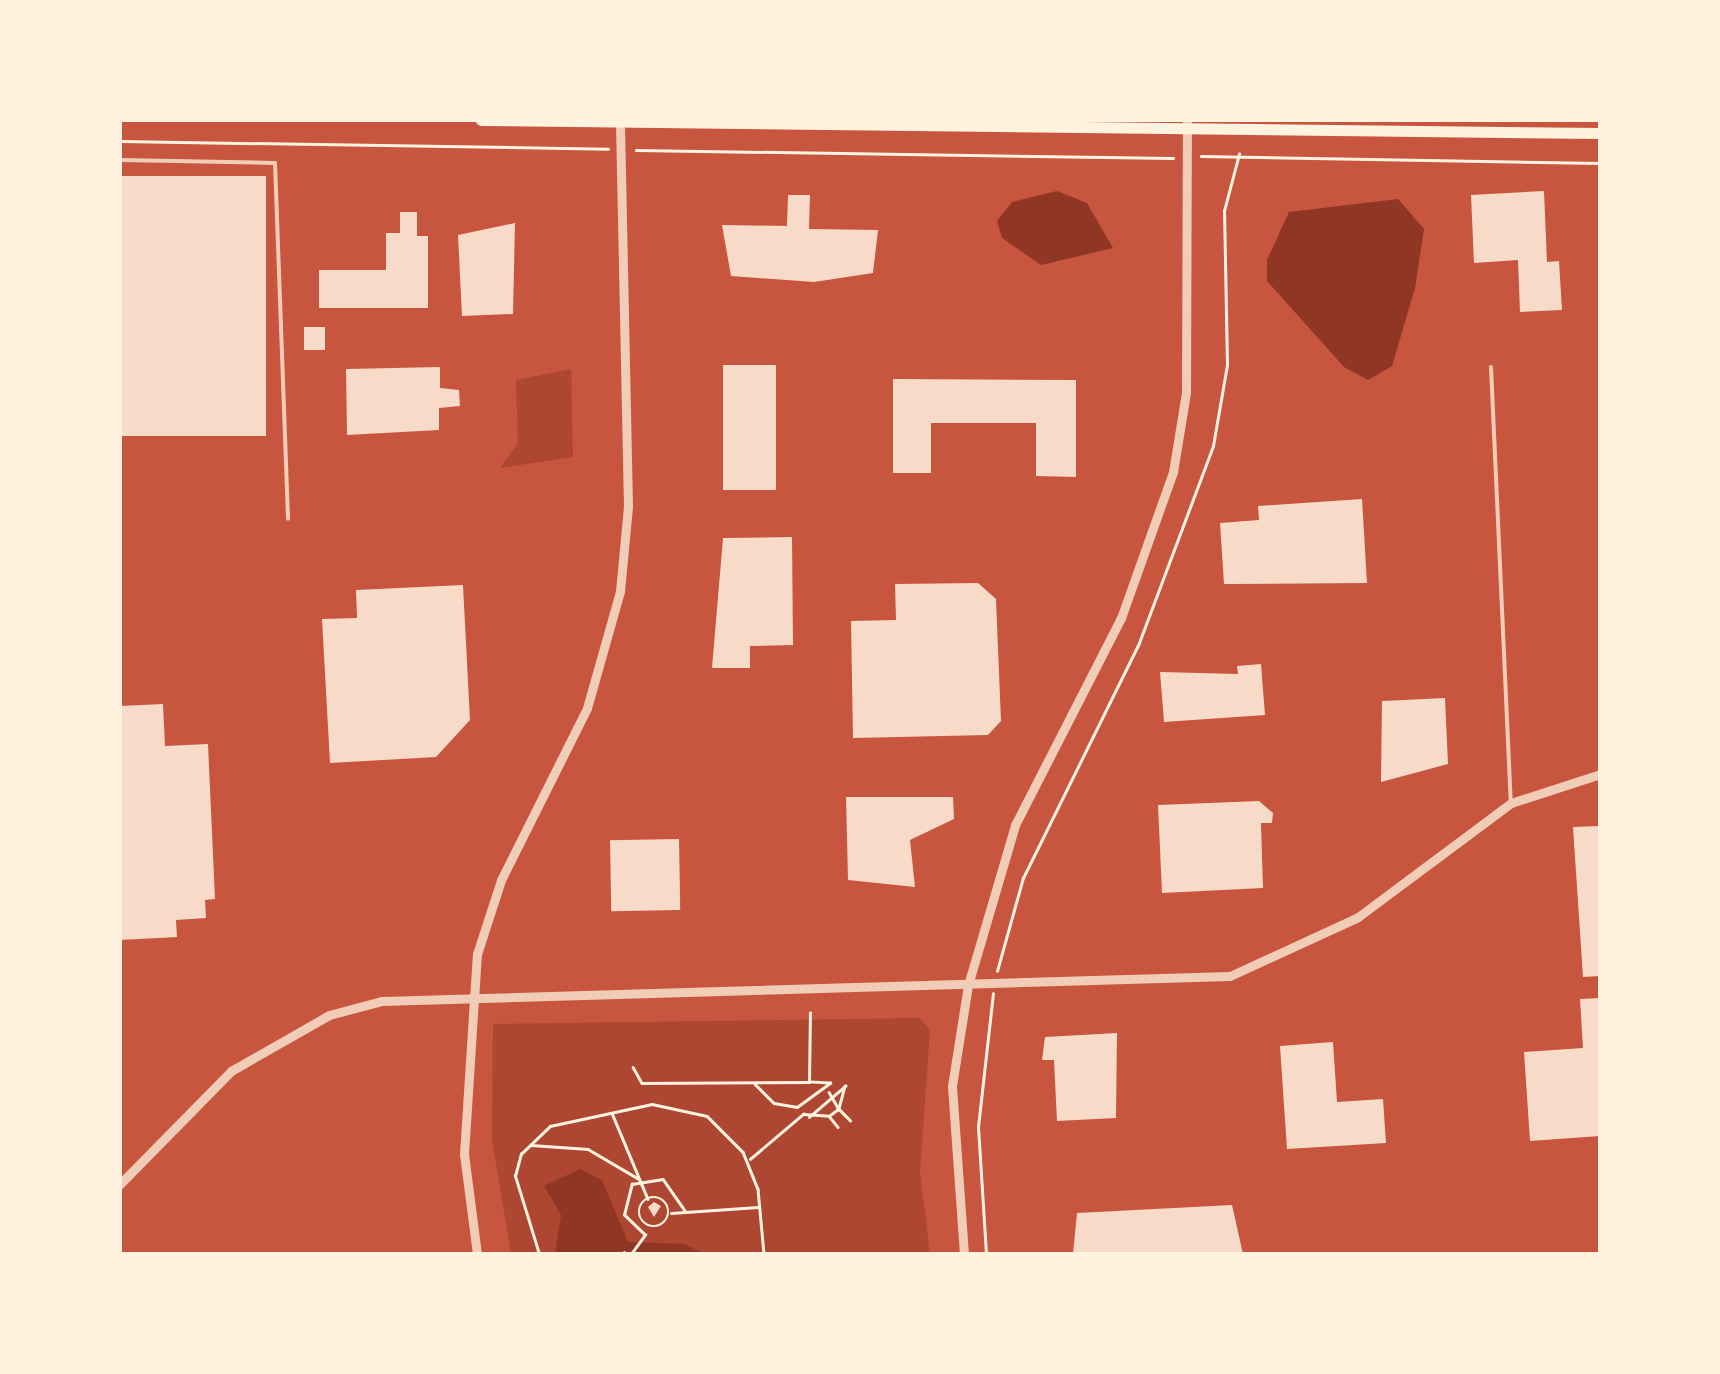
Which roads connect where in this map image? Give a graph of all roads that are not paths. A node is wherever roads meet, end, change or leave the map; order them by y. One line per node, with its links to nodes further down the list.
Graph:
1 (482, 120): 2 (main road)
2 (620, 120): 3 (main road); 11 (street)
3 (1187, 123): 4 (main road); 10 (street)
4 (1600, 133)
5 (120, 160): 7 (lane)
6 (1492, 368): 9 (lane)
7 (288, 519)
8 (1600, 774): 9 (street)
9 (1510, 803): 10 (street)
10 (968, 985): 11 (street); 14 (street)
11 (468, 998): 12 (street); 13 (street)
12 (120, 1184)
13 (477, 1254)
14 (964, 1254)

